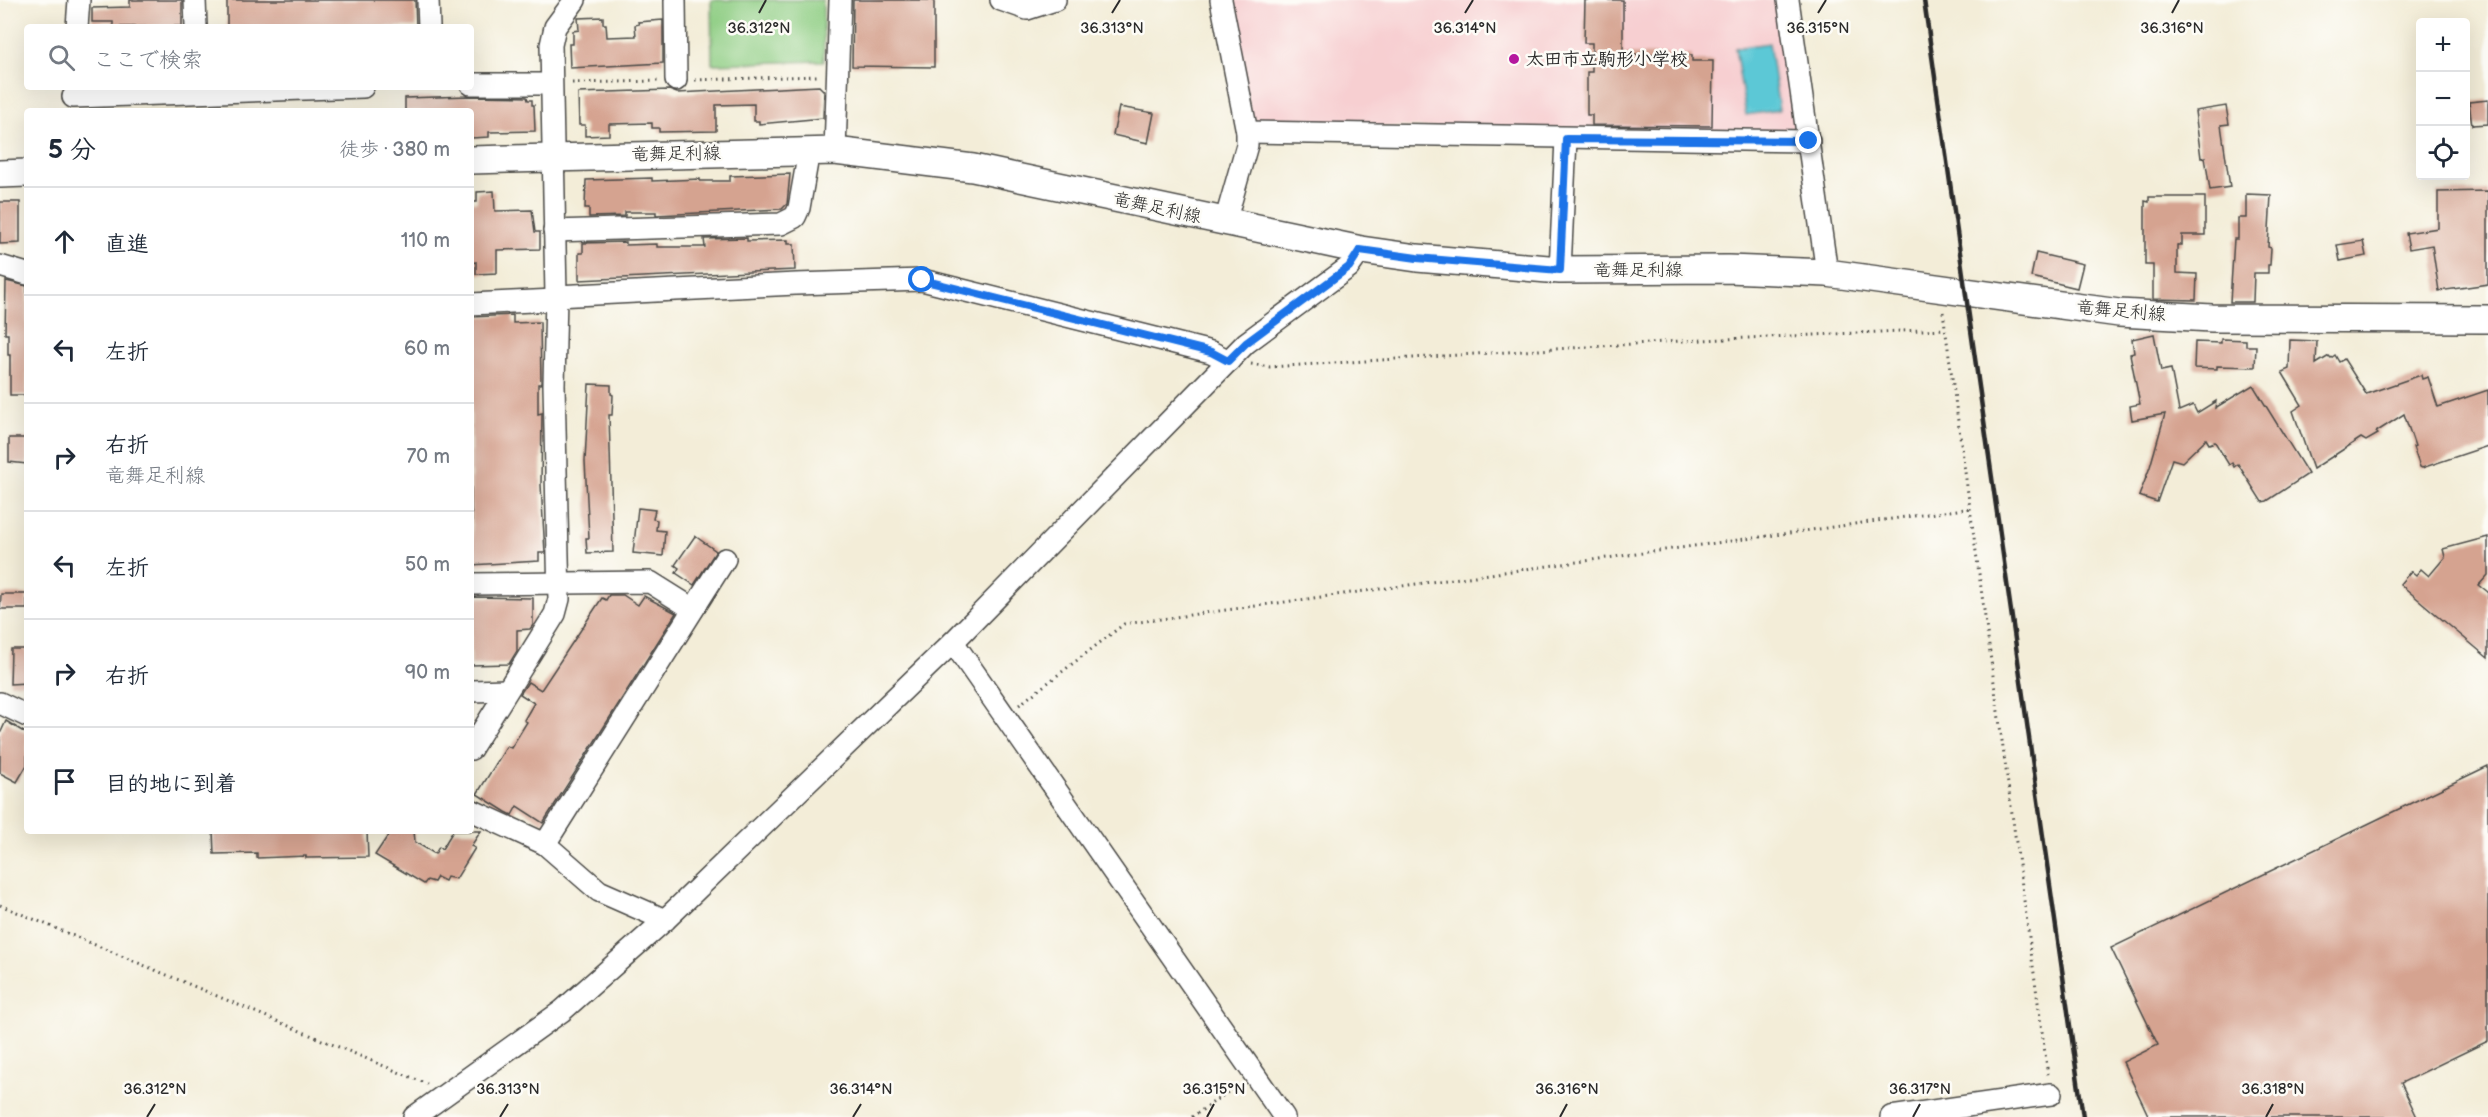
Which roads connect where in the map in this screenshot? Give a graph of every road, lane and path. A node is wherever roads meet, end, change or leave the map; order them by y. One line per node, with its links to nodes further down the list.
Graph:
1 (79, 0): 11 (street)
2 (195, 0): 12 (street)
3 (428, 0): 13 (street)
4 (574, 0): 16 (street)
5 (675, 0): 14 (street)
6 (840, 0): 24 (street)
7 (1001, 0): 8 (street)
8 (1055, 0)
9 (1221, 0): 20 (street)
10 (1788, 0): 22 (street)
11 (77, 24)
12 (196, 24)
13 (429, 24)
14 (676, 80)
15 (474, 84): 16 (street)
16 (550, 84): 25 (street)
17 (314, 90): 18 (street)
18 (199, 97): 19 (street)
19 (74, 98)
20 (1247, 132): 21 (street); 29 (street)
21 (1566, 139): 22 (street); 33 (street)
22 (1809, 141): 35 (street)
23 (808, 151): 24 (main road, 竜舞足利線); 25 (main road, 竜舞足利線); 30 (street)
24 (835, 151): 29 (main road, 竜舞足利線)
25 (553, 157): 26 (main road, 竜舞足利線); 30 (street)
26 (474, 160)
27 (24, 173): 28 (main road)
28 (0, 174)
29 (1225, 222): 31 (main road, 竜舞足利線)
30 (554, 231): 37 (street)
31 (1360, 250): 33 (main road, 竜舞足利線); 41 (street)
32 (0, 266): 34 (street)
33 (1560, 270): 35 (main road, 竜舞足利線)
34 (24, 273)
35 (1827, 273): 36 (main road, 竜舞足利線)
36 (1941, 289): 39 (main road, 竜舞足利線); 40 (path)
37 (556, 298): 38 (street); 41 (street); 44 (street)
38 (474, 304)
39 (2488, 319)
40 (1946, 328): 41 (path); 42 (path)
41 (1228, 361): 47 (street)
42 (1972, 508): 52 (path); 60 (path)
43 (725, 559): 46 (street)
44 (559, 581): 45 (street); 46 (street); 49 (street)
45 (474, 584)
46 (693, 609): 55 (street)
47 (953, 642): 52 (street); 57 (street)
48 (474, 690): 49 (street)
49 (507, 690): 53 (street)
50 (0, 703): 51 (street)
51 (24, 715)
52 (1003, 717): 58 (street)
53 (474, 744)
54 (474, 811): 55 (street)
55 (545, 844): 57 (street)
56 (0, 905): 59 (path)
57 (665, 920): 59 (street)
58 (1255, 1073): 62 (path); 63 (street)
59 (448, 1093): 61 (street)
60 (2051, 1094): 64 (street)
61 (414, 1117)
62 (1192, 1117)
63 (1284, 1117)
64 (1891, 1117)

